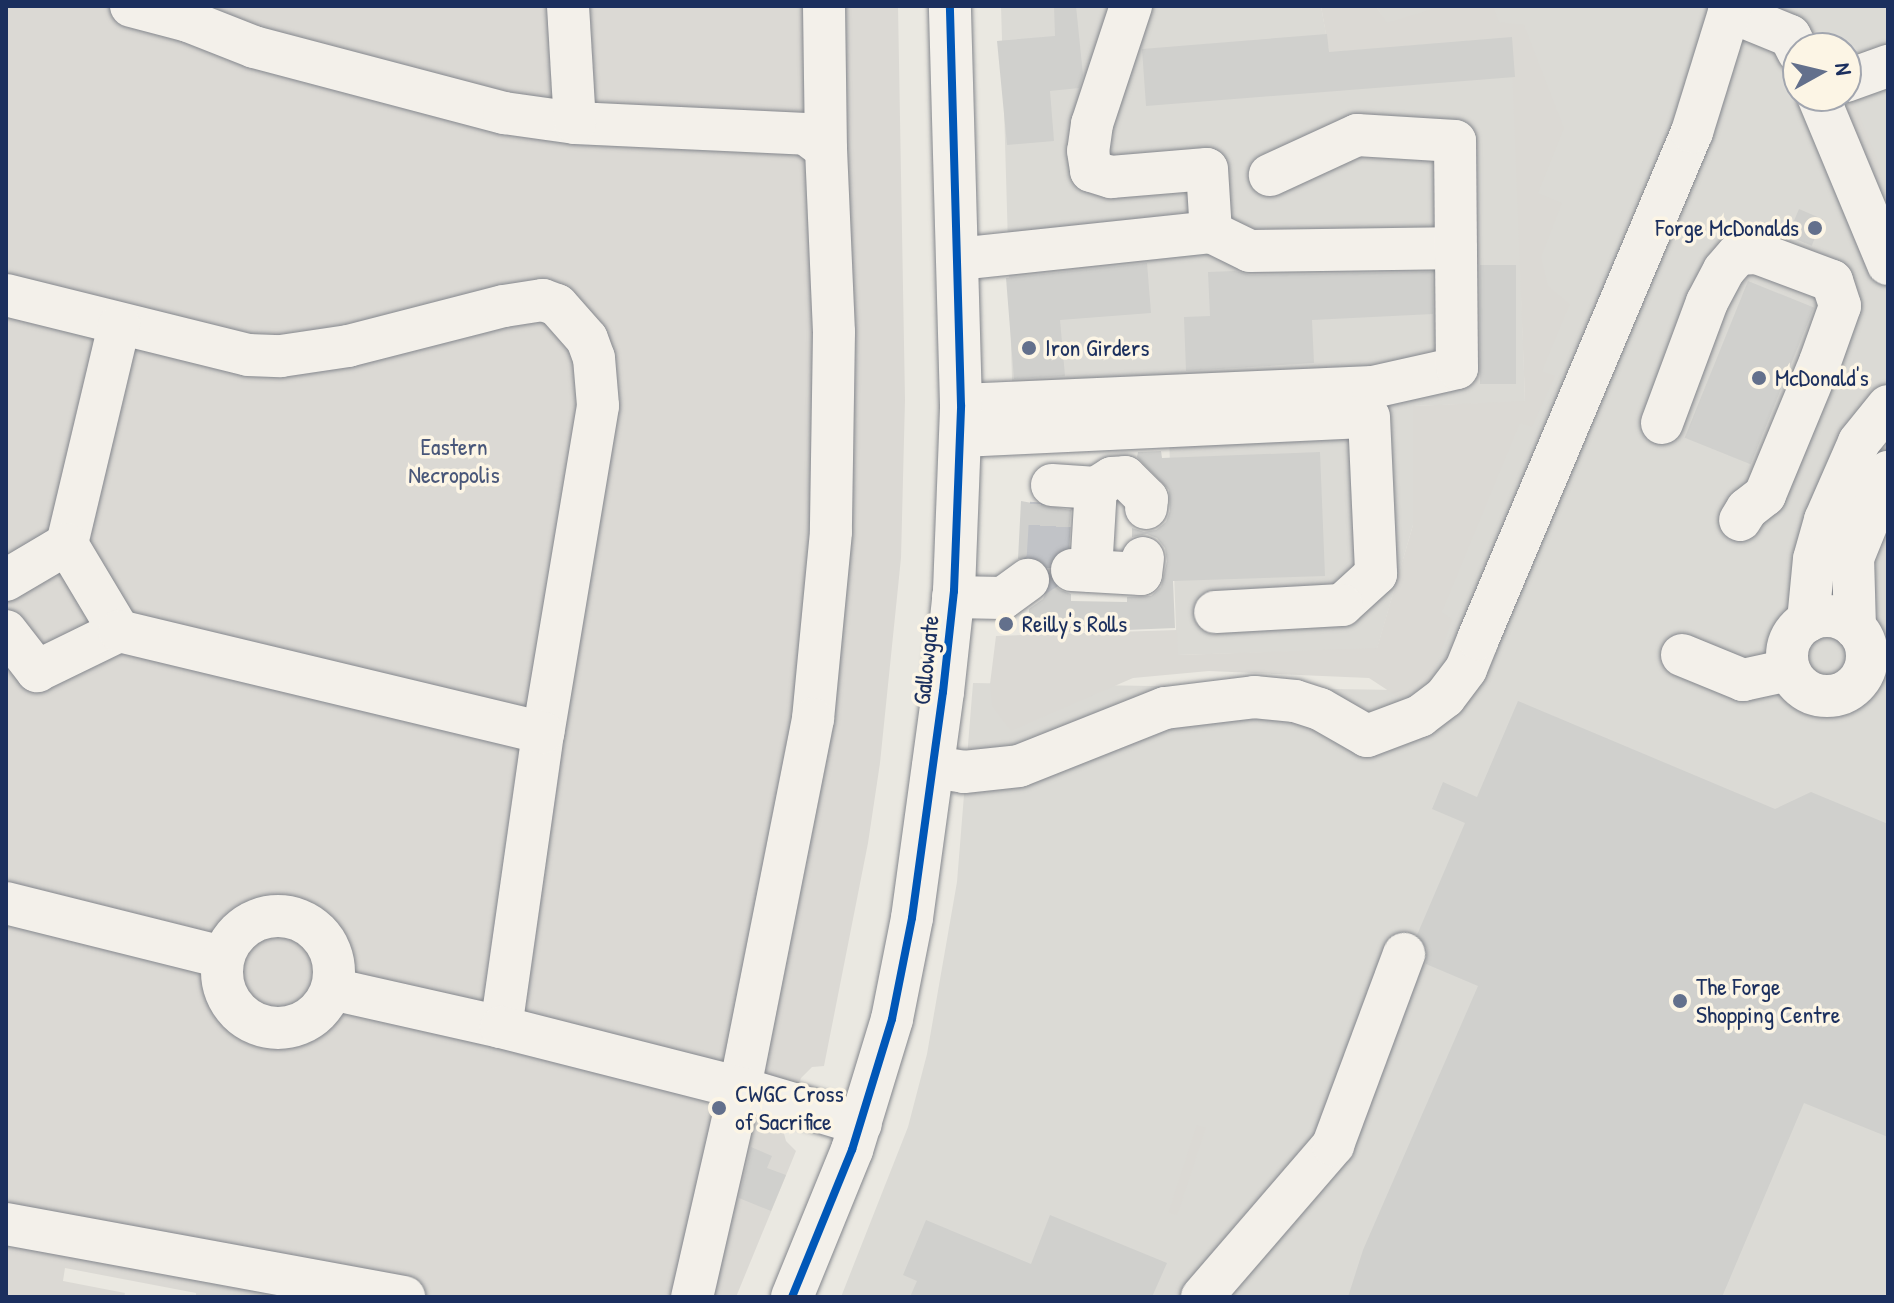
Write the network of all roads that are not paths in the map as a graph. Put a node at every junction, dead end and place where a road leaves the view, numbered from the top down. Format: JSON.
{"nodes":[{"id":1,"x":131,"y":6,"type":"edge"},
{"id":2,"x":568,"y":6,"type":"edge"},
{"id":3,"x":824,"y":6,"type":"edge"},
{"id":4,"x":950,"y":6,"type":"edge"},
{"id":5,"x":1131,"y":6,"type":"edge"},
{"id":6,"x":1730,"y":8,"type":"edge"},
{"id":7,"x":1782,"y":32,"type":"edge"},
{"id":8,"x":1888,"y":66,"type":"edge"},
{"id":9,"x":1862,"y":75,"type":"edge"},
{"id":10,"x":1825,"y":112,"type":"edge"},
{"id":11,"x":575,"y":123,"type":"junction"},
{"id":12,"x":826,"y":149,"type":"junction"},
{"id":13,"x":1270,"y":175,"type":"dead end"},
{"id":14,"x":1211,"y":232,"type":"junction"},
{"id":15,"x":1456,"y":248,"type":"junction"},
{"id":16,"x":1886,"y":252,"type":"edge"},
{"id":17,"x":958,"y":259,"type":"junction"},
{"id":18,"x":6,"y":295,"type":"edge"},
{"id":19,"x":119,"y":325,"type":"junction"},
{"id":20,"x":1888,"y":406,"type":"edge"},
{"id":21,"x":961,"y":420,"type":"junction"},
{"id":22,"x":1662,"y":423,"type":"dead end"},
{"id":23,"x":1040,"y":432,"type":"junction"},
{"id":24,"x":1888,"y":472,"type":"edge"},
{"id":25,"x":1096,"y":488,"type":"junction"},
{"id":26,"x":1146,"y":508,"type":"dead end"},
{"id":27,"x":1740,"y":520,"type":"dead end"},
{"id":28,"x":67,"y":544,"type":"junction"},
{"id":29,"x":1143,"y":558,"type":"dead end"},
{"id":30,"x":6,"y":580,"type":"edge"},
{"id":31,"x":1028,"y":580,"type":"tunnel mouth"},
{"id":32,"x":953,"y":597,"type":"junction"},
{"id":33,"x":1215,"y":612,"type":"dead end"},
{"id":34,"x":1808,"y":621,"type":"junction"},
{"id":35,"x":1855,"y":628,"type":"junction"},
{"id":36,"x":6,"y":631,"type":"edge"},
{"id":37,"x":119,"y":631,"type":"junction"},
{"id":38,"x":1682,"y":655,"type":"dead end"},
{"id":39,"x":1789,"y":670,"type":"junction"},
{"id":40,"x":1876,"y":674,"type":"edge"},
{"id":41,"x":543,"y":733,"type":"junction"},
{"id":42,"x":933,"y":767,"type":"junction"},
{"id":43,"x":6,"y":903,"type":"edge"},
{"id":44,"x":1404,"y":954,"type":"dead end"},
{"id":45,"x":223,"y":957,"type":"junction"},
{"id":46,"x":332,"y":989,"type":"junction"},
{"id":47,"x":501,"y":1027,"type":"junction"},
{"id":48,"x":740,"y":1088,"type":"junction"},
{"id":49,"x":861,"y":1124,"type":"junction"},
{"id":50,"x":6,"y":1224,"type":"edge"},
{"id":51,"x":404,"y":1297,"type":"edge"},
{"id":52,"x":692,"y":1297,"type":"edge"},
{"id":53,"x":792,"y":1297,"type":"edge"},
{"id":54,"x":1202,"y":1297,"type":"edge"}],
"edges":[{"from":1,"to":11,"type":"street"},
{"from":2,"to":11,"type":"street"},
{"from":3,"to":12,"type":"street"},
{"from":4,"to":17,"type":"street","name":"Gallowgate"},
{"from":5,"to":14,"type":"street"},
{"from":6,"to":7,"type":"street"},
{"from":6,"to":42,"type":"street"},
{"from":8,"to":9,"type":"street"},
{"from":10,"to":16,"type":"street"},
{"from":11,"to":12,"type":"street"},
{"from":12,"to":48,"type":"street"},
{"from":13,"to":15,"type":"street"},
{"from":14,"to":15,"type":"street"},
{"from":14,"to":17,"type":"street"},
{"from":15,"to":21,"type":"street"},
{"from":17,"to":21,"type":"street","name":"Gallowgate"},
{"from":18,"to":19,"type":"street"},
{"from":19,"to":28,"type":"street"},
{"from":19,"to":41,"type":"street"},
{"from":20,"to":34,"type":"street"},
{"from":21,"to":23,"type":"street"},
{"from":21,"to":32,"type":"street","name":"Gallowgate"},
{"from":22,"to":27,"type":"street"},
{"from":23,"to":25,"type":"street"},
{"from":23,"to":33,"type":"street"},
{"from":24,"to":35,"type":"street"},
{"from":25,"to":26,"type":"street"},
{"from":25,"to":29,"type":"street"},
{"from":28,"to":30,"type":"street"},
{"from":28,"to":37,"type":"street"},
{"from":31,"to":32,"type":"street"},
{"from":32,"to":42,"type":"street","name":"Gallowgate"},
{"from":34,"to":35,"type":"street"},
{"from":34,"to":39,"type":"street"},
{"from":35,"to":40,"type":"street"},
{"from":36,"to":37,"type":"street"},
{"from":37,"to":41,"type":"street"},
{"from":38,"to":39,"type":"street"},
{"from":39,"to":40,"type":"street"},
{"from":41,"to":47,"type":"street"},
{"from":42,"to":49,"type":"street","name":"Gallowgate"},
{"from":43,"to":45,"type":"street"},
{"from":44,"to":54,"type":"street"},
{"from":45,"to":46,"type":"street"},
{"from":45,"to":46,"type":"street"},
{"from":46,"to":47,"type":"street"},
{"from":47,"to":48,"type":"street"},
{"from":48,"to":49,"type":"street"},
{"from":48,"to":52,"type":"street"},
{"from":49,"to":53,"type":"street","name":"Gallowgate"},
{"from":50,"to":51,"type":"street"}]}
